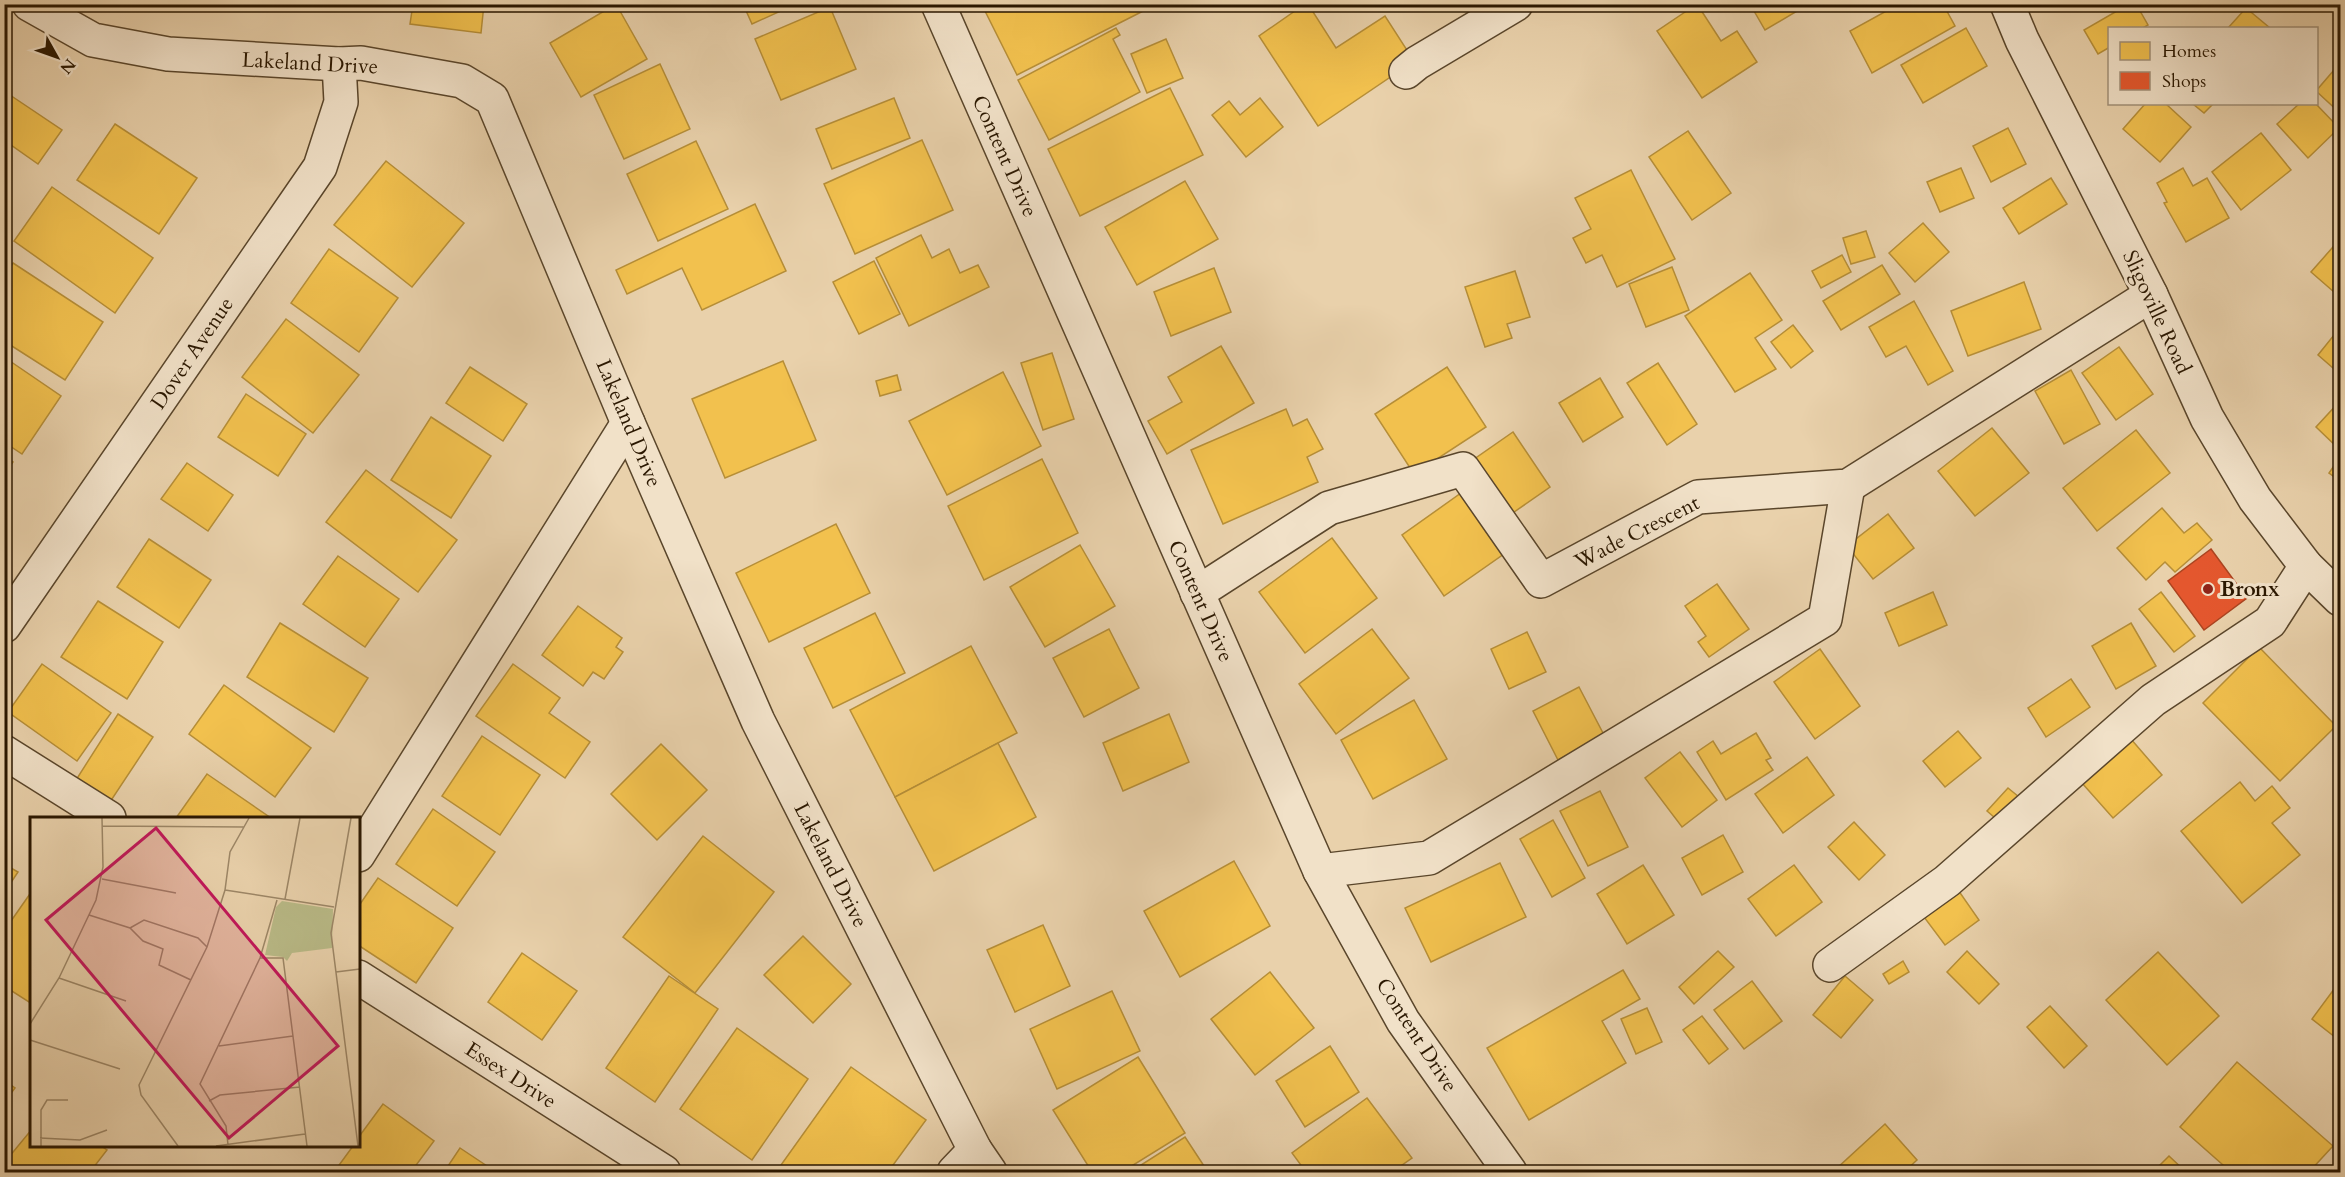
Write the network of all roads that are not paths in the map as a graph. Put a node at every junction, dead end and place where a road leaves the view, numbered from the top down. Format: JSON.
{"nodes":[{"id":1,"x":29,"y":4,"type":"edge"},
{"id":2,"x":938,"y":4,"type":"edge"},
{"id":3,"x":1516,"y":4,"type":"edge"},
{"id":4,"x":2007,"y":4,"type":"edge"},
{"id":5,"x":339,"y":64,"type":"junction"},
{"id":6,"x":1406,"y":72,"type":"dead end"},
{"id":7,"x":2151,"y":295,"type":"junction"},
{"id":8,"x":628,"y":423,"type":"junction"},
{"id":9,"x":1848,"y":486,"type":"junction"},
{"id":10,"x":2306,"y":566,"type":"junction"},
{"id":11,"x":1197,"y":593,"type":"junction"},
{"id":12,"x":2340,"y":599,"type":"edge"},
{"id":13,"x":4,"y":626,"type":"edge"},
{"id":14,"x":4,"y":752,"type":"edge"},
{"id":15,"x":106,"y":817,"type":"edge"},
{"id":16,"x":360,"y":852,"type":"edge"},
{"id":17,"x":1320,"y":871,"type":"junction"},
{"id":18,"x":1830,"y":965,"type":"dead end"},
{"id":19,"x":360,"y":978,"type":"edge"},
{"id":20,"x":973,"y":1165,"type":"edge"},
{"id":21,"x":664,"y":1173,"type":"edge"},
{"id":22,"x":1510,"y":1173,"type":"edge"}],
"edges":[{"from":1,"to":5,"type":"street","name":"Lakeland Drive"},
{"from":2,"to":11,"type":"street","name":"Content Drive"},
{"from":3,"to":6,"type":"street"},
{"from":4,"to":7,"type":"street","name":"Sligoville Road"},
{"from":5,"to":8,"type":"street","name":"Lakeland Drive"},
{"from":5,"to":13,"type":"street","name":"Dover Avenue"},
{"from":7,"to":9,"type":"street","name":"Wade Crescent"},
{"from":7,"to":10,"type":"street","name":"Sligoville Road"},
{"from":8,"to":16,"type":"street"},
{"from":8,"to":20,"type":"street","name":"Lakeland Drive"},
{"from":9,"to":11,"type":"street","name":"Wade Crescent"},
{"from":9,"to":17,"type":"street"},
{"from":10,"to":12,"type":"street","name":"Sligoville Road"},
{"from":10,"to":18,"type":"street"},
{"from":11,"to":17,"type":"street","name":"Content Drive"},
{"from":14,"to":15,"type":"street"},
{"from":17,"to":22,"type":"street","name":"Content Drive"},
{"from":19,"to":21,"type":"street","name":"Essex Drive"}]}
